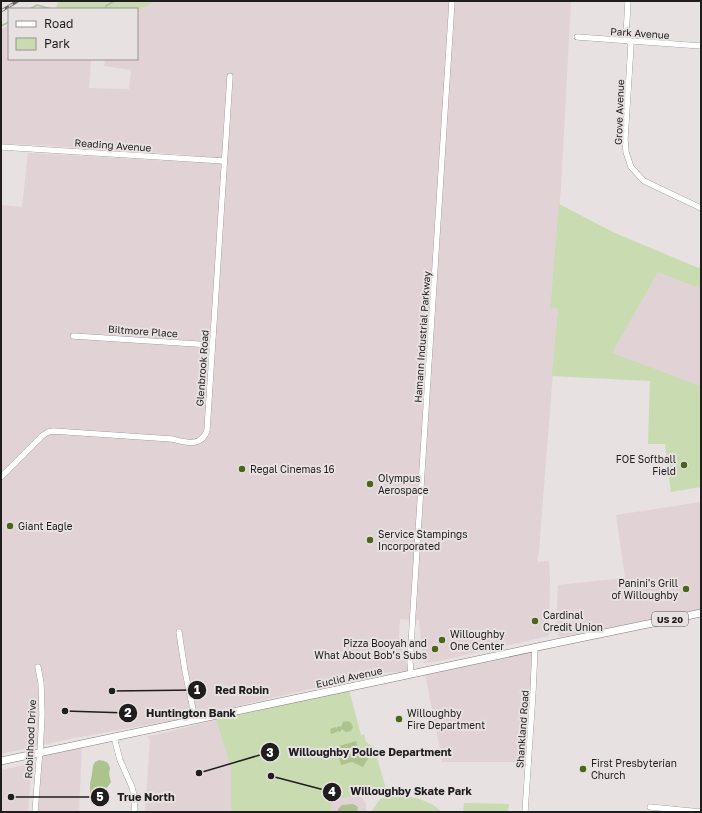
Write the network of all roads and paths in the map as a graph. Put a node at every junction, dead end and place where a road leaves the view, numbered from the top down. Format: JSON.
{"nodes":[{"id":1,"x":452,"y":1,"type":"edge"},
{"id":2,"x":628,"y":1,"type":"edge"},
{"id":3,"x":577,"y":37,"type":"dead end"},
{"id":4,"x":628,"y":41,"type":"junction"},
{"id":5,"x":701,"y":46,"type":"edge"},
{"id":6,"x":230,"y":76,"type":"dead end"},
{"id":7,"x":1,"y":147,"type":"edge"},
{"id":8,"x":224,"y":161,"type":"junction"},
{"id":9,"x":701,"y":208,"type":"edge"},
{"id":10,"x":73,"y":336,"type":"dead end"},
{"id":11,"x":212,"y":345,"type":"junction"},
{"id":12,"x":1,"y":477,"type":"edge"},
{"id":13,"x":701,"y":613,"type":"edge"},
{"id":14,"x":179,"y":632,"type":"dead end"},
{"id":15,"x":535,"y":647,"type":"junction"},
{"id":16,"x":38,"y":667,"type":"dead end"},
{"id":17,"x":411,"y":674,"type":"junction"},
{"id":18,"x":195,"y":719,"type":"junction"},
{"id":19,"x":114,"y":736,"type":"junction"},
{"id":20,"x":40,"y":752,"type":"junction"},
{"id":21,"x":1,"y":761,"type":"edge"},
{"id":22,"x":650,"y":807,"type":"dead end"},
{"id":23,"x":35,"y":812,"type":"edge"},
{"id":24,"x":134,"y":812,"type":"edge"},
{"id":25,"x":525,"y":812,"type":"edge"},
{"id":26,"x":701,"y":812,"type":"edge"}],
"edges":[{"from":1,"to":17,"type":"street","name":"Hamann Industrial Parkway"},
{"from":2,"to":4,"type":"street","name":"Grove Avenue"},
{"from":3,"to":4,"type":"street","name":"Park Avenue"},
{"from":4,"to":5,"type":"street","name":"Park Avenue"},
{"from":4,"to":9,"type":"street","name":"Grove Avenue"},
{"from":6,"to":8,"type":"street","name":"Glenbrook Road"},
{"from":7,"to":8,"type":"street","name":"Reading Avenue"},
{"from":8,"to":11,"type":"street","name":"Glenbrook Road"},
{"from":10,"to":11,"type":"street","name":"Biltmore Place"},
{"from":11,"to":12,"type":"street","name":"Glenbrook Road"},
{"from":13,"to":15,"type":"main road","name":"Euclid Avenue","number":"US 20"},
{"from":14,"to":18,"type":"street"},
{"from":15,"to":17,"type":"main road","name":"Euclid Avenue","number":"US 20"},
{"from":15,"to":25,"type":"street","name":"Shankland Road"},
{"from":16,"to":20,"type":"street","name":"Robinhood Drive"},
{"from":17,"to":18,"type":"main road","name":"Euclid Avenue","number":"US 20"},
{"from":18,"to":19,"type":"main road","name":"Euclid Avenue","number":"US 20"},
{"from":19,"to":20,"type":"main road","name":"Euclid Avenue","number":"US 20"},
{"from":19,"to":24,"type":"street"},
{"from":20,"to":21,"type":"main road","name":"Euclid Avenue","number":"US 20"},
{"from":20,"to":23,"type":"street","name":"Robinhood Drive"},
{"from":22,"to":26,"type":"street"}]}
